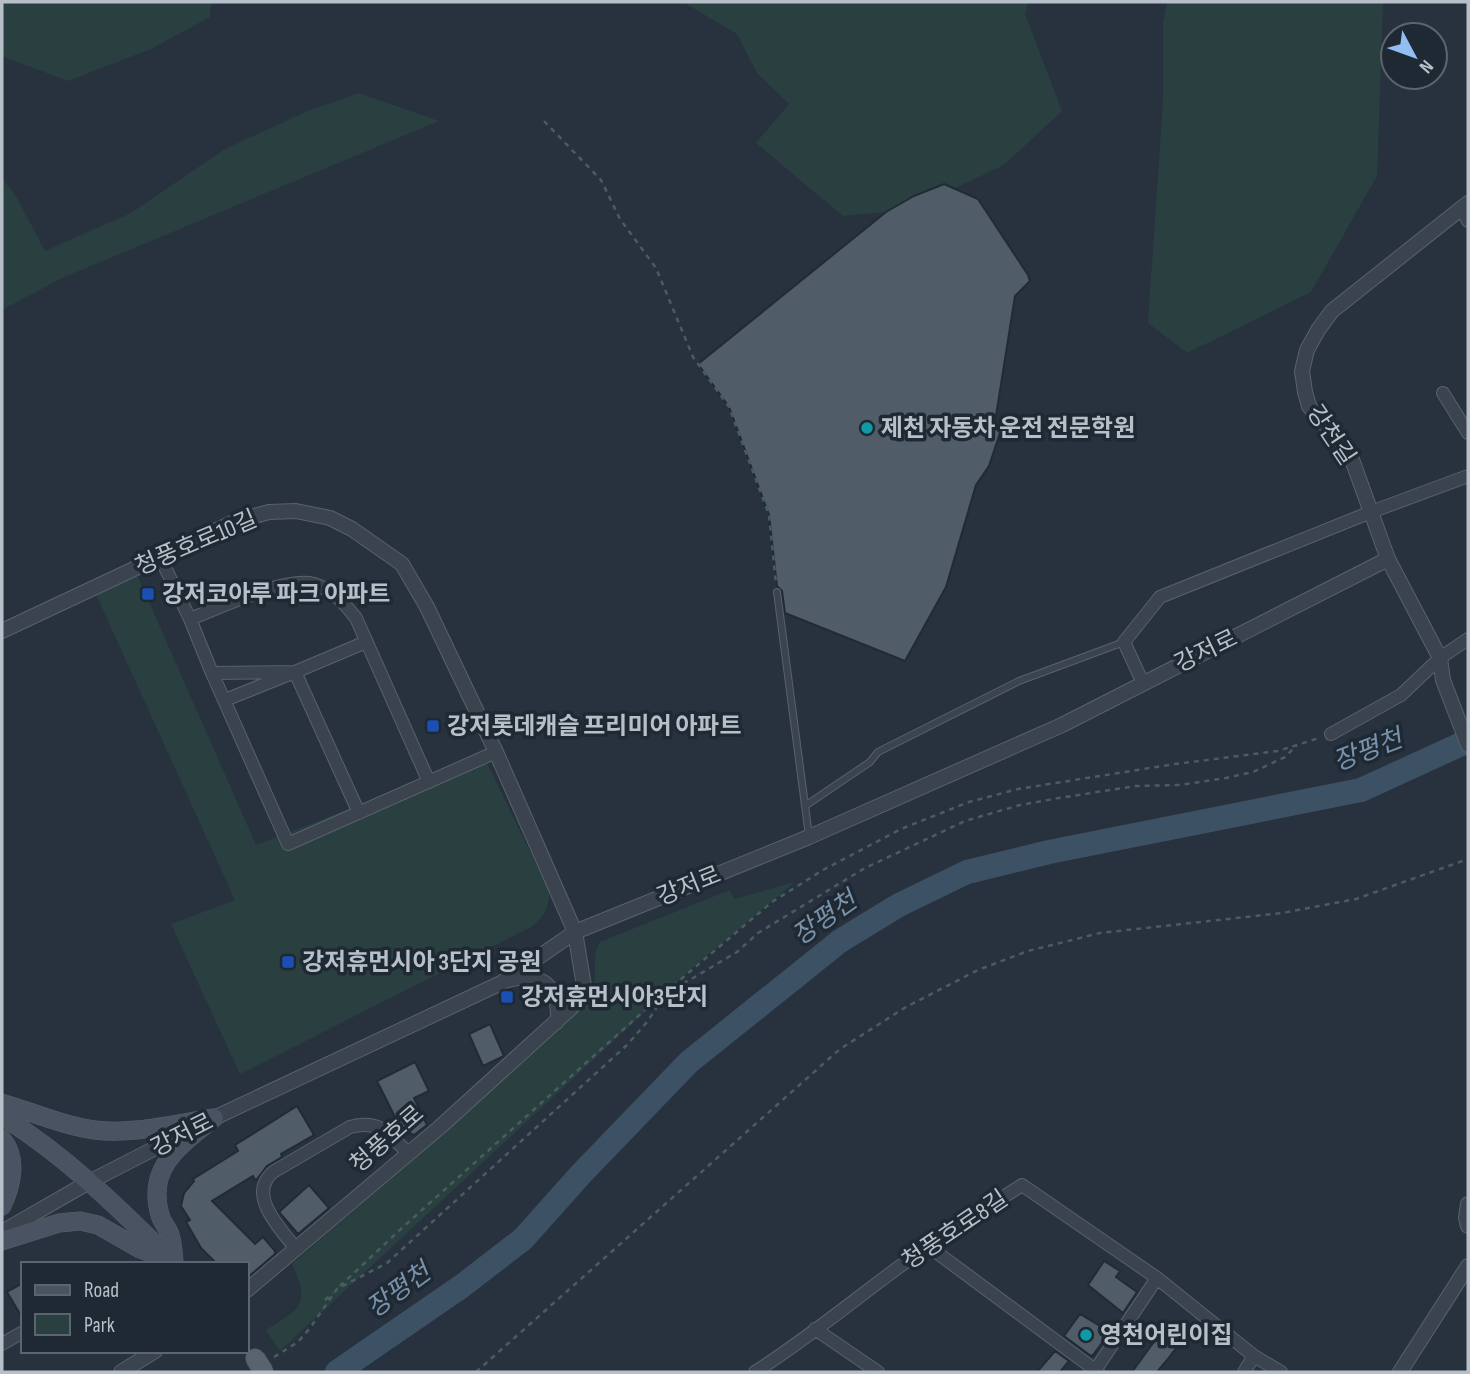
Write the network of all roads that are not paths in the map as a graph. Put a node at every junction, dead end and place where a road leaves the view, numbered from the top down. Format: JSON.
{"nodes":[{"id":1,"x":1467,"y":215,"type":"edge"},
{"id":2,"x":1443,"y":393,"type":"dead end"},
{"id":3,"x":1468,"y":433,"type":"edge"},
{"id":4,"x":1468,"y":476,"type":"edge"},
{"id":5,"x":1371,"y":512,"type":"junction"},
{"id":6,"x":160,"y":557,"type":"junction"},
{"id":7,"x":1388,"y":559,"type":"junction"},
{"id":8,"x":777,"y":592,"type":"road end"},
{"id":9,"x":190,"y":619,"type":"junction"},
{"id":10,"x":2,"y":631,"type":"edge"},
{"id":11,"x":1468,"y":639,"type":"edge"},
{"id":12,"x":366,"y":642,"type":"junction"},
{"id":13,"x":1124,"y":642,"type":"junction"},
{"id":14,"x":1440,"y":658,"type":"junction"},
{"id":15,"x":295,"y":672,"type":"junction"},
{"id":16,"x":212,"y":673,"type":"junction"},
{"id":17,"x":1143,"y":682,"type":"junction"},
{"id":18,"x":225,"y":700,"type":"junction"},
{"id":19,"x":1331,"y":734,"type":"road end"},
{"id":20,"x":1468,"y":745,"type":"edge"},
{"id":21,"x":496,"y":752,"type":"junction"},
{"id":22,"x":429,"y":782,"type":"junction"},
{"id":23,"x":805,"y":806,"type":"junction"},
{"id":24,"x":359,"y":813,"type":"junction"},
{"id":25,"x":809,"y":836,"type":"junction"},
{"id":26,"x":575,"y":932,"type":"junction"},
{"id":27,"x":501,"y":984,"type":"junction"},
{"id":28,"x":556,"y":1023,"type":"junction"},
{"id":29,"x":2,"y":1103,"type":"edge"},
{"id":30,"x":2,"y":1116,"type":"edge"},
{"id":31,"x":214,"y":1118,"type":"junction"},
{"id":32,"x":2,"y":1139,"type":"edge"},
{"id":33,"x":408,"y":1153,"type":"junction"},
{"id":34,"x":89,"y":1182,"type":"junction"},
{"id":35,"x":2,"y":1206,"type":"edge"},
{"id":36,"x":2,"y":1232,"type":"edge"},
{"id":37,"x":2,"y":1241,"type":"edge"},
{"id":38,"x":928,"y":1246,"type":"junction"},
{"id":39,"x":296,"y":1250,"type":"junction"},
{"id":40,"x":172,"y":1262,"type":"edge"},
{"id":41,"x":174,"y":1262,"type":"edge"},
{"id":42,"x":175,"y":1262,"type":"edge"},
{"id":43,"x":1468,"y":1266,"type":"edge"},
{"id":44,"x":1157,"y":1278,"type":"junction"},
{"id":45,"x":248,"y":1289,"type":"edge"},
{"id":46,"x":815,"y":1329,"type":"junction"},
{"id":47,"x":21,"y":1333,"type":"edge"},
{"id":48,"x":2,"y":1344,"type":"edge"},
{"id":49,"x":148,"y":1353,"type":"edge"},
{"id":50,"x":1254,"y":1356,"type":"junction"},
{"id":51,"x":121,"y":1372,"type":"edge"},
{"id":52,"x":755,"y":1372,"type":"edge"},
{"id":53,"x":878,"y":1372,"type":"edge"},
{"id":54,"x":1096,"y":1372,"type":"edge"},
{"id":55,"x":1244,"y":1372,"type":"edge"},
{"id":56,"x":1280,"y":1372,"type":"edge"},
{"id":57,"x":1400,"y":1372,"type":"edge"}],
"edges":[{"from":1,"to":5,"type":"street","name":"강천길"},
{"from":2,"to":3,"type":"street"},
{"from":4,"to":5,"type":"street"},
{"from":5,"to":7,"type":"street","name":"강천길"},
{"from":5,"to":13,"type":"street"},
{"from":6,"to":9,"type":"street"},
{"from":6,"to":10,"type":"street","name":"청풍호로10길"},
{"from":6,"to":21,"type":"street","name":"청풍호로10길"},
{"from":7,"to":14,"type":"street","name":"강천길"},
{"from":7,"to":17,"type":"street","name":"강저로"},
{"from":8,"to":23,"type":"lane"},
{"from":9,"to":12,"type":"street"},
{"from":9,"to":16,"type":"street"},
{"from":11,"to":14,"type":"street"},
{"from":12,"to":15,"type":"street"},
{"from":12,"to":22,"type":"street"},
{"from":13,"to":17,"type":"street"},
{"from":13,"to":23,"type":"lane"},
{"from":14,"to":19,"type":"street"},
{"from":14,"to":20,"type":"street","name":"강천길"},
{"from":15,"to":16,"type":"street"},
{"from":15,"to":18,"type":"street"},
{"from":15,"to":24,"type":"street"},
{"from":16,"to":18,"type":"street"},
{"from":17,"to":25,"type":"street","name":"강저로"},
{"from":18,"to":24,"type":"street"},
{"from":21,"to":22,"type":"street"},
{"from":21,"to":26,"type":"street","name":"청풍호로10길"},
{"from":22,"to":24,"type":"street"},
{"from":23,"to":25,"type":"lane"},
{"from":25,"to":26,"type":"street","name":"강저로"},
{"from":26,"to":27,"type":"street","name":"강저로"},
{"from":26,"to":28,"type":"street","name":"청풍호로"},
{"from":27,"to":28,"type":"street"},
{"from":27,"to":31,"type":"street","name":"강저로"},
{"from":28,"to":33,"type":"street","name":"청풍호로"},
{"from":29,"to":31,"type":"main road"},
{"from":30,"to":34,"type":"main road"},
{"from":31,"to":34,"type":"street","name":"강저로"},
{"from":31,"to":42,"type":"main road"},
{"from":32,"to":35,"type":"main road"},
{"from":33,"to":39,"type":"street","name":"청풍호로"},
{"from":33,"to":39,"type":"street"},
{"from":34,"to":36,"type":"street","name":"강저로"},
{"from":34,"to":41,"type":"main road"},
{"from":37,"to":40,"type":"main road"},
{"from":38,"to":44,"type":"street","name":"청풍호로8길"},
{"from":38,"to":46,"type":"street","name":"청풍호로8길"},
{"from":38,"to":54,"type":"street"},
{"from":39,"to":45,"type":"street","name":"청풍호로"},
{"from":43,"to":57,"type":"street"},
{"from":44,"to":50,"type":"street","name":"청풍호로8길"},
{"from":44,"to":54,"type":"street"},
{"from":46,"to":52,"type":"street","name":"청풍호로8길"},
{"from":46,"to":53,"type":"street"},
{"from":47,"to":48,"type":"street"},
{"from":49,"to":51,"type":"street"},
{"from":50,"to":55,"type":"street"},
{"from":50,"to":56,"type":"street","name":"청풍호로8길"}]}
